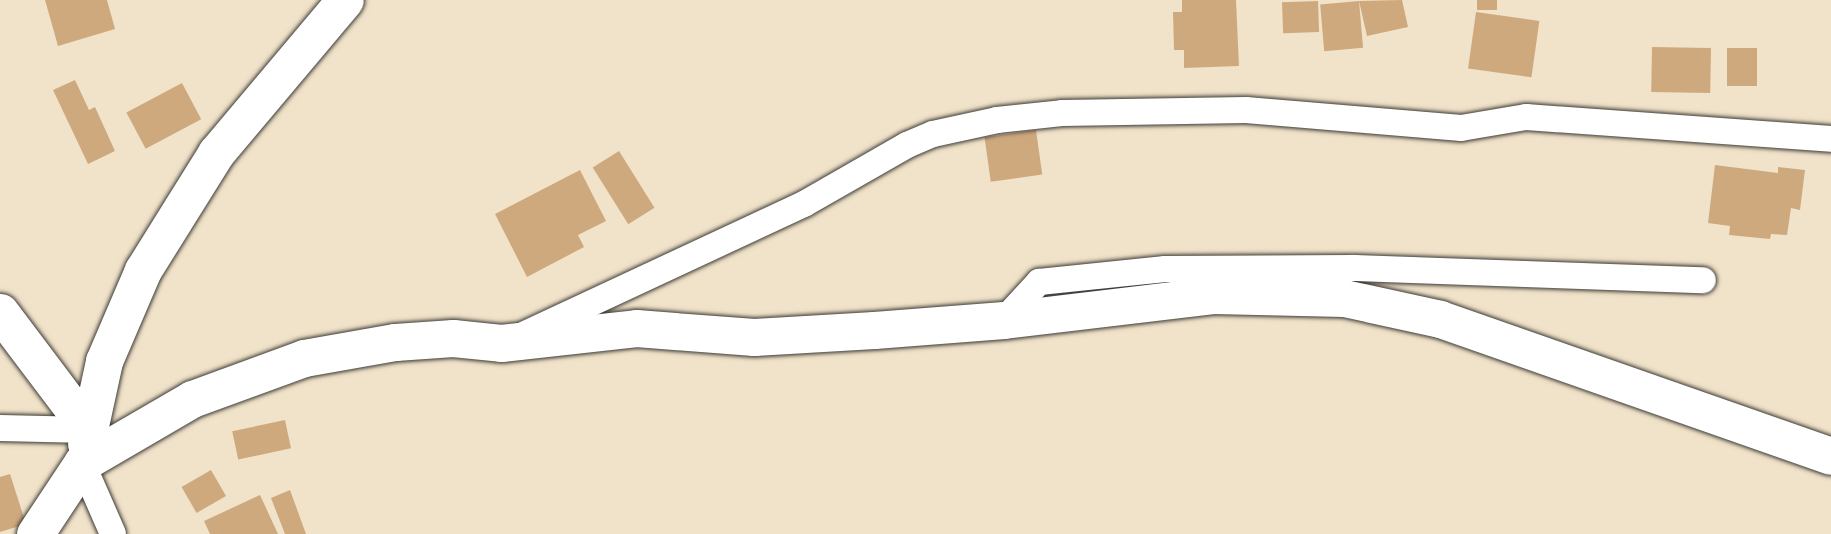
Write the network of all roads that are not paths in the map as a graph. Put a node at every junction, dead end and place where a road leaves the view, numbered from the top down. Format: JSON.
{"nodes":[{"id":1,"x":345,"y":0,"type":"edge"},
{"id":2,"x":1831,"y":139,"type":"edge"},
{"id":3,"x":1703,"y":280,"type":"dead end"},
{"id":4,"x":0,"y":312,"type":"edge"},
{"id":5,"x":1004,"y":320,"type":"junction"},
{"id":6,"x":500,"y":343,"type":"junction"},
{"id":7,"x":0,"y":428,"type":"edge"},
{"id":8,"x":86,"y":446,"type":"junction"},
{"id":9,"x":1831,"y":456,"type":"edge"},
{"id":10,"x":35,"y":534,"type":"edge"},
{"id":11,"x":113,"y":534,"type":"edge"}],
"edges":[{"from":1,"to":8,"type":"main road"},
{"from":2,"to":6,"type":"street"},
{"from":3,"to":5,"type":"street"},
{"from":4,"to":8,"type":"main road"},
{"from":5,"to":6,"type":"main road"},
{"from":5,"to":9,"type":"main road"},
{"from":6,"to":8,"type":"main road"},
{"from":7,"to":8,"type":"street"},
{"from":8,"to":10,"type":"main road"},
{"from":8,"to":11,"type":"street"}]}
